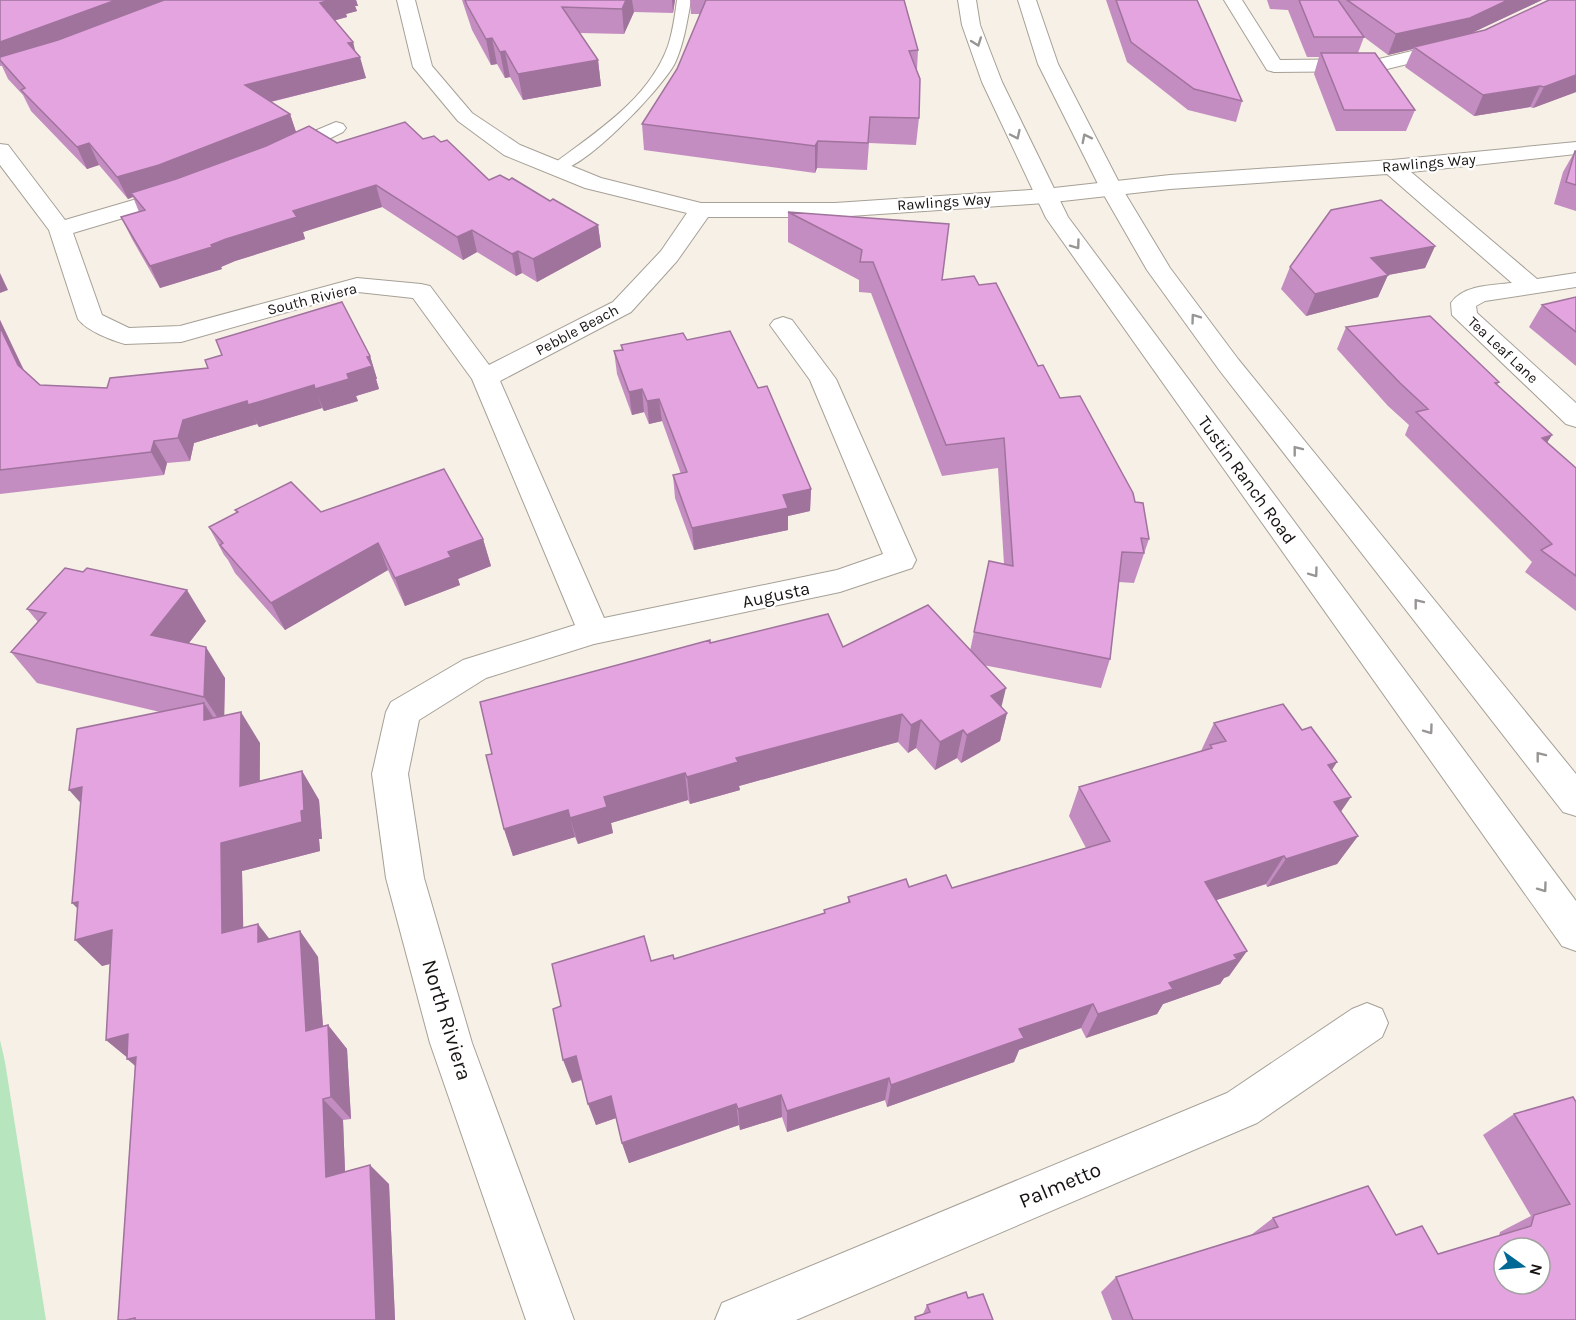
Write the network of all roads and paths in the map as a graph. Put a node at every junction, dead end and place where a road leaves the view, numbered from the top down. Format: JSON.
{"nodes":[{"id":1,"x":406,"y":0,"type":"edge"},
{"id":2,"x":684,"y":0,"type":"edge"},
{"id":3,"x":967,"y":0,"type":"edge"},
{"id":4,"x":1027,"y":0,"type":"edge"},
{"id":5,"x":1233,"y":0,"type":"edge"},
{"id":6,"x":1468,"y":44,"type":"edge"},
{"id":7,"x":336,"y":128,"type":"dead end"},
{"id":8,"x":1576,"y":148,"type":"edge"},
{"id":9,"x":0,"y":150,"type":"edge"},
{"id":10,"x":265,"y":160,"type":"edge"},
{"id":11,"x":1392,"y":167,"type":"junction"},
{"id":12,"x":558,"y":168,"type":"junction"},
{"id":13,"x":199,"y":186,"type":"edge"},
{"id":14,"x":1112,"y":190,"type":"junction"},
{"id":15,"x":1045,"y":196,"type":"junction"},
{"id":16,"x":701,"y":210,"type":"junction"},
{"id":17,"x":60,"y":229,"type":"junction"},
{"id":18,"x":1576,"y":280,"type":"edge"},
{"id":19,"x":1532,"y":287,"type":"junction"},
{"id":20,"x":783,"y":325,"type":"dead end"},
{"id":21,"x":485,"y":378,"type":"junction"},
{"id":22,"x":1576,"y":418,"type":"edge"},
{"id":23,"x":594,"y":632,"type":"junction"},
{"id":24,"x":403,"y":712,"type":"joint"},
{"id":25,"x":1576,"y":801,"type":"edge"},
{"id":26,"x":1576,"y":933,"type":"edge"},
{"id":27,"x":1367,"y":1023,"type":"dead end"},
{"id":28,"x":550,"y":1320,"type":"edge"},
{"id":29,"x":739,"y":1320,"type":"edge"}],
"edges":[{"from":1,"to":12,"type":"street","name":"Rawlings Way"},
{"from":2,"to":12,"type":"lane"},
{"from":3,"to":15,"type":"street","name":"Tustin Ranch Road","one_way":true},
{"from":14,"to":4,"type":"street","one_way":true},
{"from":5,"to":6,"type":"street"},
{"from":7,"to":10,"type":"street"},
{"from":8,"to":11,"type":"street","name":"Rawlings Way"},
{"from":9,"to":17,"type":"street","name":"South Riviera"},
{"from":11,"to":14,"type":"street","name":"Rawlings Way"},
{"from":11,"to":19,"type":"street"},
{"from":12,"to":16,"type":"street","name":"Rawlings Way"},
{"from":13,"to":17,"type":"street"},
{"from":14,"to":15,"type":"street","name":"Rawlings Way"},
{"from":25,"to":14,"type":"street","one_way":true},
{"from":15,"to":16,"type":"street","name":"Rawlings Way"},
{"from":15,"to":26,"type":"street","name":"Tustin Ranch Road","one_way":true},
{"from":16,"to":21,"type":"street","name":"Pebble Beach"},
{"from":17,"to":21,"type":"street","name":"South Riviera"},
{"from":18,"to":19,"type":"street","name":"Tea Leaf Lane"},
{"from":19,"to":22,"type":"street","name":"Tea Leaf Lane"},
{"from":20,"to":23,"type":"street","name":"Augusta"},
{"from":21,"to":23,"type":"street","name":"South Riviera"},
{"from":23,"to":24,"type":"street","name":"Augusta"},
{"from":24,"to":28,"type":"street","name":"North Riviera"},
{"from":27,"to":29,"type":"street","name":"Palmetto"}]}
